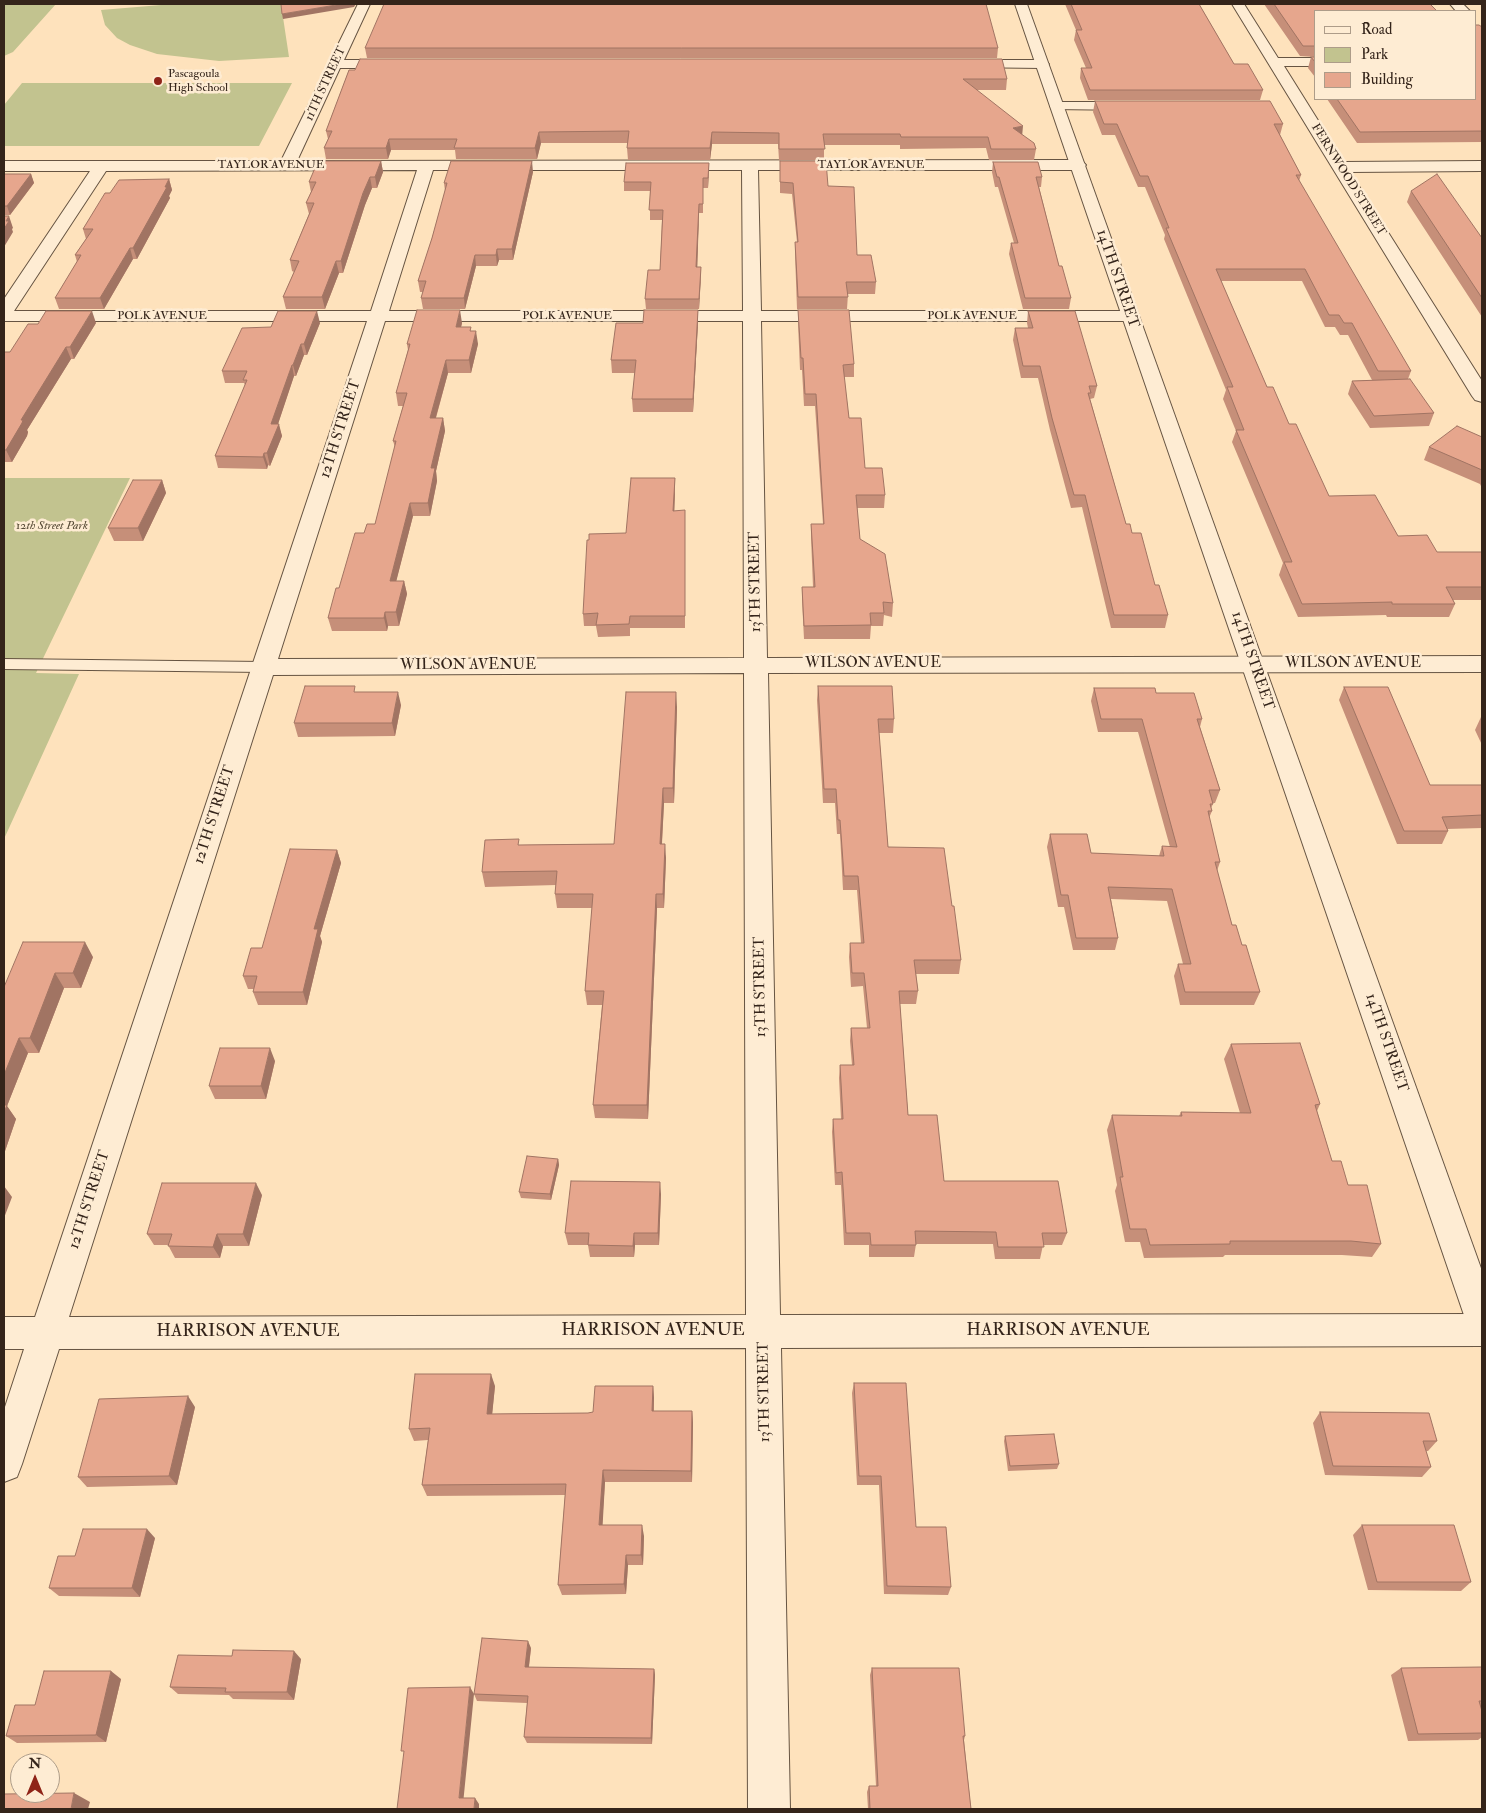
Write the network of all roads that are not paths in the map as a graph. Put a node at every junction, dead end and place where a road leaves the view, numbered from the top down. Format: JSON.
{"nodes":[{"id":1,"x":364,"y":4,"type":"edge"},
{"id":2,"x":1021,"y":4,"type":"edge"},
{"id":3,"x":1238,"y":4,"type":"edge"},
{"id":4,"x":1275,"y":62,"type":"junction"},
{"id":5,"x":1314,"y":62,"type":"edge"},
{"id":6,"x":336,"y":64,"type":"junction"},
{"id":7,"x":405,"y":64,"type":"edge"},
{"id":8,"x":952,"y":64,"type":"edge"},
{"id":9,"x":1042,"y":64,"type":"junction"},
{"id":10,"x":1057,"y":106,"type":"junction"},
{"id":11,"x":1144,"y":106,"type":"edge"},
{"id":12,"x":1282,"y":106,"type":"dead end"},
{"id":13,"x":1302,"y":106,"type":"junction"},
{"id":14,"x":287,"y":165,"type":"junction"},
{"id":15,"x":427,"y":165,"type":"junction"},
{"id":16,"x":750,"y":165,"type":"junction"},
{"id":17,"x":1078,"y":165,"type":"junction"},
{"id":18,"x":4,"y":166,"type":"edge"},
{"id":19,"x":101,"y":166,"type":"junction"},
{"id":20,"x":1482,"y":166,"type":"edge"},
{"id":21,"x":1340,"y":167,"type":"junction"},
{"id":22,"x":4,"y":312,"type":"edge"},
{"id":23,"x":4,"y":316,"type":"edge"},
{"id":24,"x":378,"y":316,"type":"junction"},
{"id":25,"x":753,"y":316,"type":"junction"},
{"id":26,"x":1130,"y":316,"type":"junction"},
{"id":27,"x":1482,"y":396,"type":"edge"},
{"id":28,"x":4,"y":664,"type":"edge"},
{"id":29,"x":1253,"y":664,"type":"junction"},
{"id":30,"x":1482,"y":664,"type":"edge"},
{"id":31,"x":757,"y":665,"type":"junction"},
{"id":32,"x":264,"y":667,"type":"junction"},
{"id":33,"x":1482,"y":1318,"type":"edge"},
{"id":34,"x":1482,"y":1330,"type":"edge"},
{"id":35,"x":765,"y":1331,"type":"junction"},
{"id":36,"x":4,"y":1332,"type":"edge"},
{"id":37,"x":47,"y":1332,"type":"junction"},
{"id":38,"x":4,"y":1464,"type":"edge"},
{"id":39,"x":769,"y":1809,"type":"edge"}],
"edges":[{"from":1,"to":6,"type":"street","name":"11TH STREET"},
{"from":2,"to":9,"type":"street","name":"14TH STREET"},
{"from":3,"to":4,"type":"street","name":"FERNWOOD STREET"},
{"from":4,"to":5,"type":"street"},
{"from":4,"to":13,"type":"street","name":"FERNWOOD STREET"},
{"from":6,"to":7,"type":"street"},
{"from":6,"to":14,"type":"street","name":"11TH STREET"},
{"from":8,"to":9,"type":"street"},
{"from":9,"to":10,"type":"street","name":"14TH STREET"},
{"from":10,"to":11,"type":"street"},
{"from":10,"to":17,"type":"street","name":"14TH STREET"},
{"from":12,"to":13,"type":"street"},
{"from":13,"to":21,"type":"street","name":"FERNWOOD STREET"},
{"from":14,"to":15,"type":"street","name":"TAYLOR AVENUE"},
{"from":14,"to":19,"type":"street","name":"TAYLOR AVENUE"},
{"from":15,"to":16,"type":"street","name":"TAYLOR AVENUE"},
{"from":15,"to":24,"type":"street","name":"12TH STREET"},
{"from":16,"to":17,"type":"street","name":"TAYLOR AVENUE"},
{"from":16,"to":25,"type":"street","name":"13TH STREET"},
{"from":17,"to":26,"type":"street","name":"14TH STREET"},
{"from":18,"to":19,"type":"street","name":"TAYLOR AVENUE"},
{"from":19,"to":22,"type":"street"},
{"from":20,"to":21,"type":"street"},
{"from":21,"to":27,"type":"street","name":"FERNWOOD STREET"},
{"from":23,"to":24,"type":"street","name":"POLK AVENUE"},
{"from":24,"to":25,"type":"street","name":"POLK AVENUE"},
{"from":24,"to":32,"type":"street","name":"12TH STREET"},
{"from":25,"to":26,"type":"street","name":"POLK AVENUE"},
{"from":25,"to":31,"type":"street","name":"13TH STREET"},
{"from":26,"to":29,"type":"street","name":"14TH STREET"},
{"from":28,"to":32,"type":"lane"},
{"from":29,"to":30,"type":"street","name":"WILSON AVENUE"},
{"from":29,"to":31,"type":"street","name":"WILSON AVENUE"},
{"from":29,"to":33,"type":"street","name":"14TH STREET"},
{"from":31,"to":32,"type":"street","name":"WILSON AVENUE"},
{"from":31,"to":35,"type":"street","name":"13TH STREET"},
{"from":32,"to":37,"type":"street","name":"12TH STREET"},
{"from":34,"to":35,"type":"street","name":"HARRISON AVENUE"},
{"from":35,"to":37,"type":"street","name":"HARRISON AVENUE"},
{"from":35,"to":39,"type":"street","name":"13TH STREET"},
{"from":36,"to":37,"type":"street","name":"HARRISON AVENUE"},
{"from":37,"to":38,"type":"street","name":"12TH STREET"}]}
